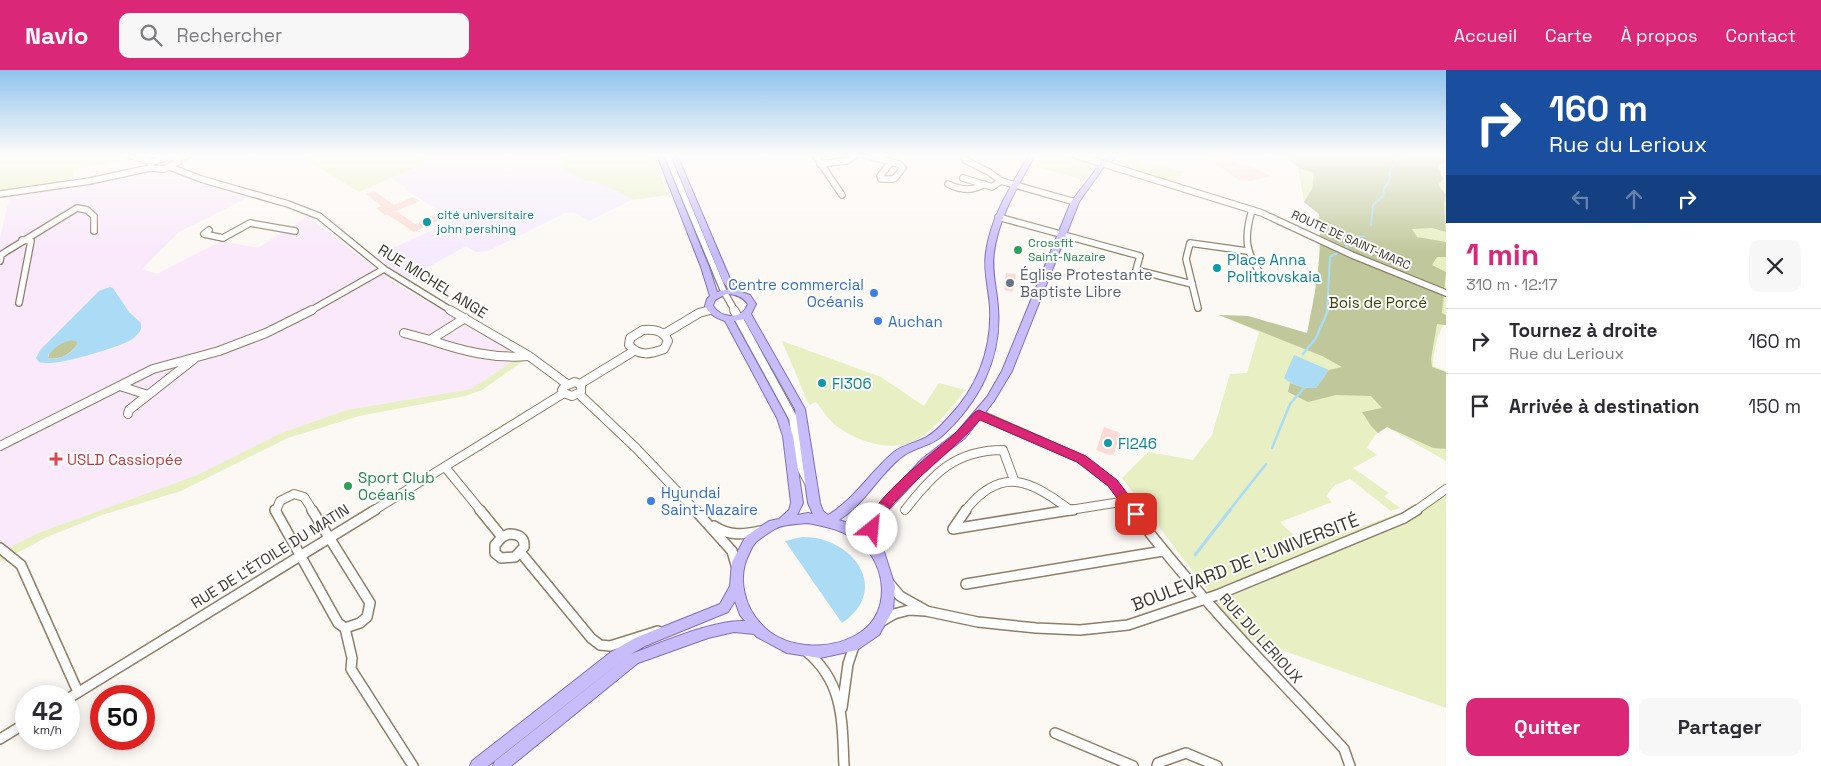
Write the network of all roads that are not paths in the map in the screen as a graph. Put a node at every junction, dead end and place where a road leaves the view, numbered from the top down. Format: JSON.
{"nodes":[{"id":1,"x":45,"y":187,"type":"edge"},
{"id":2,"x":231,"y":187,"type":"edge"},
{"id":3,"x":673,"y":187,"type":"edge"},
{"id":4,"x":681,"y":187,"type":"edge"},
{"id":5,"x":688,"y":187,"type":"edge"},
{"id":6,"x":837,"y":187,"type":"edge"},
{"id":7,"x":956,"y":187,"type":"edge"},
{"id":8,"x":978,"y":187,"type":"edge"},
{"id":9,"x":1014,"y":187,"type":"edge"},
{"id":10,"x":1021,"y":187,"type":"edge"},
{"id":11,"x":1085,"y":187,"type":"edge"},
{"id":12,"x":1179,"y":187,"type":"edge"},
{"id":13,"x":0,"y":194,"type":"edge"},
{"id":14,"x":842,"y":195,"type":"dead end"},
{"id":15,"x":1075,"y":202,"type":"junction"},
{"id":16,"x":1252,"y":210,"type":"junction"},
{"id":17,"x":998,"y":217,"type":"junction"},
{"id":18,"x":209,"y":230,"type":"dead end"},
{"id":19,"x":94,"y":231,"type":"dead end"},
{"id":20,"x":295,"y":231,"type":"dead end"},
{"id":21,"x":1062,"y":235,"type":"junction"},
{"id":22,"x":22,"y":240,"type":"junction"},
{"id":23,"x":1247,"y":251,"type":"junction"},
{"id":24,"x":0,"y":261,"type":"edge"},
{"id":25,"x":384,"y":269,"type":"junction"},
{"id":26,"x":1264,"y":279,"type":"dead end"},
{"id":27,"x":1192,"y":284,"type":"junction"},
{"id":28,"x":724,"y":292,"type":"junction"},
{"id":29,"x":736,"y":292,"type":"junction"},
{"id":30,"x":1446,"y":293,"type":"edge"},
{"id":31,"x":714,"y":296,"type":"junction"},
{"id":32,"x":19,"y":303,"type":"dead end"},
{"id":33,"x":1198,"y":308,"type":"dead end"},
{"id":34,"x":710,"y":310,"type":"junction"},
{"id":35,"x":465,"y":318,"type":"junction"},
{"id":36,"x":739,"y":320,"type":"junction"},
{"id":37,"x":404,"y":334,"type":"dead end"},
{"id":38,"x":664,"y":334,"type":"junction"},
{"id":39,"x":430,"y":340,"type":"junction"},
{"id":40,"x":634,"y":351,"type":"junction"},
{"id":41,"x":528,"y":356,"type":"junction"},
{"id":42,"x":196,"y":358,"type":"junction"},
{"id":43,"x":567,"y":384,"type":"junction"},
{"id":44,"x":580,"y":384,"type":"junction"},
{"id":45,"x":120,"y":386,"type":"junction"},
{"id":46,"x":564,"y":393,"type":"junction"},
{"id":47,"x":148,"y":394,"type":"junction"},
{"id":48,"x":578,"y":394,"type":"junction"},
{"id":49,"x":128,"y":414,"type":"dead end"},
{"id":50,"x":979,"y":414,"type":"junction"},
{"id":51,"x":0,"y":446,"type":"edge"},
{"id":52,"x":800,"y":466,"type":"junction"},
{"id":53,"x":444,"y":467,"type":"junction"},
{"id":54,"x":1014,"y":480,"type":"junction"},
{"id":55,"x":794,"y":481,"type":"junction"},
{"id":56,"x":810,"y":485,"type":"junction"},
{"id":57,"x":1446,"y":489,"type":"edge"},
{"id":58,"x":1127,"y":501,"type":"junction"},
{"id":59,"x":905,"y":510,"type":"dead end"},
{"id":60,"x":1071,"y":511,"type":"junction"},
{"id":61,"x":702,"y":517,"type":"junction"},
{"id":62,"x":828,"y":521,"type":"junction"},
{"id":63,"x":779,"y":522,"type":"junction"},
{"id":64,"x":762,"y":530,"type":"junction"},
{"id":65,"x":329,"y":537,"type":"junction"},
{"id":66,"x":502,"y":537,"type":"junction"},
{"id":67,"x":4,"y":550,"type":"edge"},
{"id":68,"x":1163,"y":551,"type":"junction"},
{"id":69,"x":521,"y":553,"type":"junction"},
{"id":70,"x":879,"y":555,"type":"junction"},
{"id":71,"x":300,"y":557,"type":"junction"},
{"id":72,"x":736,"y":566,"type":"junction"},
{"id":73,"x":890,"y":584,"type":"junction"},
{"id":74,"x":966,"y":584,"type":"dead end"},
{"id":75,"x":736,"y":589,"type":"junction"},
{"id":76,"x":1205,"y":599,"type":"junction"},
{"id":77,"x":926,"y":611,"type":"junction"},
{"id":78,"x":880,"y":622,"type":"junction"},
{"id":79,"x":345,"y":628,"type":"junction"},
{"id":80,"x":756,"y":628,"type":"junction"},
{"id":81,"x":667,"y":630,"type":"junction"},
{"id":82,"x":855,"y":643,"type":"junction"},
{"id":83,"x":806,"y":651,"type":"junction"},
{"id":84,"x":75,"y":685,"type":"edge"},
{"id":85,"x":80,"y":691,"type":"edge"},
{"id":86,"x":841,"y":720,"type":"junction"},
{"id":87,"x":15,"y":730,"type":"edge"},
{"id":88,"x":1055,"y":733,"type":"dead end"},
{"id":89,"x":0,"y":739,"type":"edge"},
{"id":90,"x":478,"y":764,"type":"edge"},
{"id":91,"x":413,"y":766,"type":"edge"},
{"id":92,"x":500,"y":766,"type":"edge"},
{"id":93,"x":844,"y":766,"type":"edge"},
{"id":94,"x":1133,"y":766,"type":"edge"},
{"id":95,"x":1157,"y":766,"type":"edge"},
{"id":96,"x":1217,"y":766,"type":"edge"},
{"id":97,"x":1350,"y":766,"type":"edge"}],
"edges":[{"from":1,"to":13,"type":"street"},
{"from":2,"to":25,"type":"street","name":"RUE MICHEL ANGE"},
{"from":3,"to":31,"type":"main road"},
{"from":4,"to":28,"type":"street"},
{"from":5,"to":29,"type":"main road"},
{"from":6,"to":14,"type":"street"},
{"from":7,"to":8,"type":"street"},
{"from":9,"to":17,"type":"main road"},
{"from":10,"to":15,"type":"street"},
{"from":11,"to":15,"type":"main road"},
{"from":12,"to":16,"type":"street","name":"ROUTE DE SAINT-MARC"},
{"from":15,"to":21,"type":"main road"},
{"from":16,"to":23,"type":"street"},
{"from":16,"to":30,"type":"street","name":"ROUTE DE SAINT-MARC"},
{"from":17,"to":21,"type":"street"},
{"from":17,"to":62,"type":"main road"},
{"from":18,"to":20,"type":"street"},
{"from":19,"to":22,"type":"street"},
{"from":21,"to":27,"type":"street"},
{"from":21,"to":50,"type":"main road"},
{"from":22,"to":24,"type":"street"},
{"from":22,"to":32,"type":"street"},
{"from":23,"to":26,"type":"street"},
{"from":23,"to":27,"type":"street"},
{"from":25,"to":35,"type":"street","name":"RUE MICHEL ANGE"},
{"from":25,"to":42,"type":"street"},
{"from":27,"to":33,"type":"street"},
{"from":28,"to":29,"type":"main road"},
{"from":28,"to":31,"type":"main road"},
{"from":28,"to":36,"type":"street"},
{"from":29,"to":36,"type":"main road"},
{"from":31,"to":34,"type":"main road"},
{"from":34,"to":36,"type":"main road"},
{"from":34,"to":38,"type":"street"},
{"from":35,"to":39,"type":"street"},
{"from":35,"to":41,"type":"street","name":"RUE MICHEL ANGE"},
{"from":36,"to":52,"type":"street"},
{"from":36,"to":55,"type":"main road"},
{"from":36,"to":56,"type":"main road"},
{"from":37,"to":39,"type":"street"},
{"from":38,"to":40,"type":"street"},
{"from":38,"to":40,"type":"street"},
{"from":39,"to":41,"type":"street"},
{"from":40,"to":44,"type":"street"},
{"from":41,"to":43,"type":"street","name":"RUE MICHEL ANGE"},
{"from":42,"to":45,"type":"street"},
{"from":42,"to":47,"type":"street"},
{"from":43,"to":44,"type":"street"},
{"from":43,"to":46,"type":"street"},
{"from":44,"to":48,"type":"street"},
{"from":45,"to":47,"type":"street"},
{"from":45,"to":51,"type":"street"},
{"from":46,"to":48,"type":"street"},
{"from":46,"to":53,"type":"street","name":"RUE DE L'ÉTOILE DU MATIN"},
{"from":47,"to":49,"type":"street"},
{"from":48,"to":61,"type":"street"},
{"from":50,"to":58,"type":"street","name":"RUE DU LERIOUX"},
{"from":50,"to":70,"type":"main road"},
{"from":52,"to":55,"type":"street"},
{"from":52,"to":56,"type":"street"},
{"from":53,"to":65,"type":"street","name":"RUE DE L'ÉTOILE DU MATIN"},
{"from":53,"to":66,"type":"street"},
{"from":54,"to":59,"type":"street"},
{"from":54,"to":60,"type":"street"},
{"from":54,"to":60,"type":"street"},
{"from":55,"to":63,"type":"main road"},
{"from":56,"to":62,"type":"main road"},
{"from":57,"to":76,"type":"street","name":"BOULEVARD DE L'UNIVERSITÉ"},
{"from":58,"to":60,"type":"street"},
{"from":58,"to":68,"type":"street","name":"RUE DU LERIOUX"},
{"from":61,"to":64,"type":"street"},
{"from":61,"to":72,"type":"street"},
{"from":62,"to":63,"type":"main road"},
{"from":62,"to":70,"type":"main road"},
{"from":63,"to":64,"type":"main road"},
{"from":64,"to":72,"type":"main road"},
{"from":65,"to":71,"type":"street","name":"RUE DE L'ÉTOILE DU MATIN"},
{"from":65,"to":71,"type":"street"},
{"from":65,"to":79,"type":"street"},
{"from":66,"to":69,"type":"street"},
{"from":66,"to":69,"type":"street"},
{"from":67,"to":84,"type":"street"},
{"from":68,"to":74,"type":"street"},
{"from":68,"to":76,"type":"street","name":"RUE DU LERIOUX"},
{"from":69,"to":81,"type":"street"},
{"from":70,"to":73,"type":"main road"},
{"from":71,"to":79,"type":"street"},
{"from":71,"to":85,"type":"street","name":"RUE DE L'ÉTOILE DU MATIN"},
{"from":72,"to":75,"type":"main road"},
{"from":73,"to":77,"type":"street","name":"BOULEVARD DE L'UNIVERSITÉ"},
{"from":73,"to":78,"type":"main road"},
{"from":75,"to":80,"type":"main road"},
{"from":75,"to":81,"type":"main road"},
{"from":76,"to":77,"type":"street","name":"BOULEVARD DE L'UNIVERSITÉ"},
{"from":76,"to":97,"type":"street","name":"RUE DU LERIOUX"},
{"from":77,"to":78,"type":"street","name":"BOULEVARD DE L'UNIVERSITÉ"},
{"from":78,"to":82,"type":"main road"},
{"from":79,"to":91,"type":"street"},
{"from":80,"to":83,"type":"main road"},
{"from":80,"to":92,"type":"main road"},
{"from":81,"to":90,"type":"main road"},
{"from":82,"to":83,"type":"main road"},
{"from":82,"to":86,"type":"street"},
{"from":83,"to":86,"type":"street"},
{"from":86,"to":93,"type":"street"},
{"from":87,"to":89,"type":"street"},
{"from":88,"to":94,"type":"street"},
{"from":95,"to":96,"type":"street"}]}
